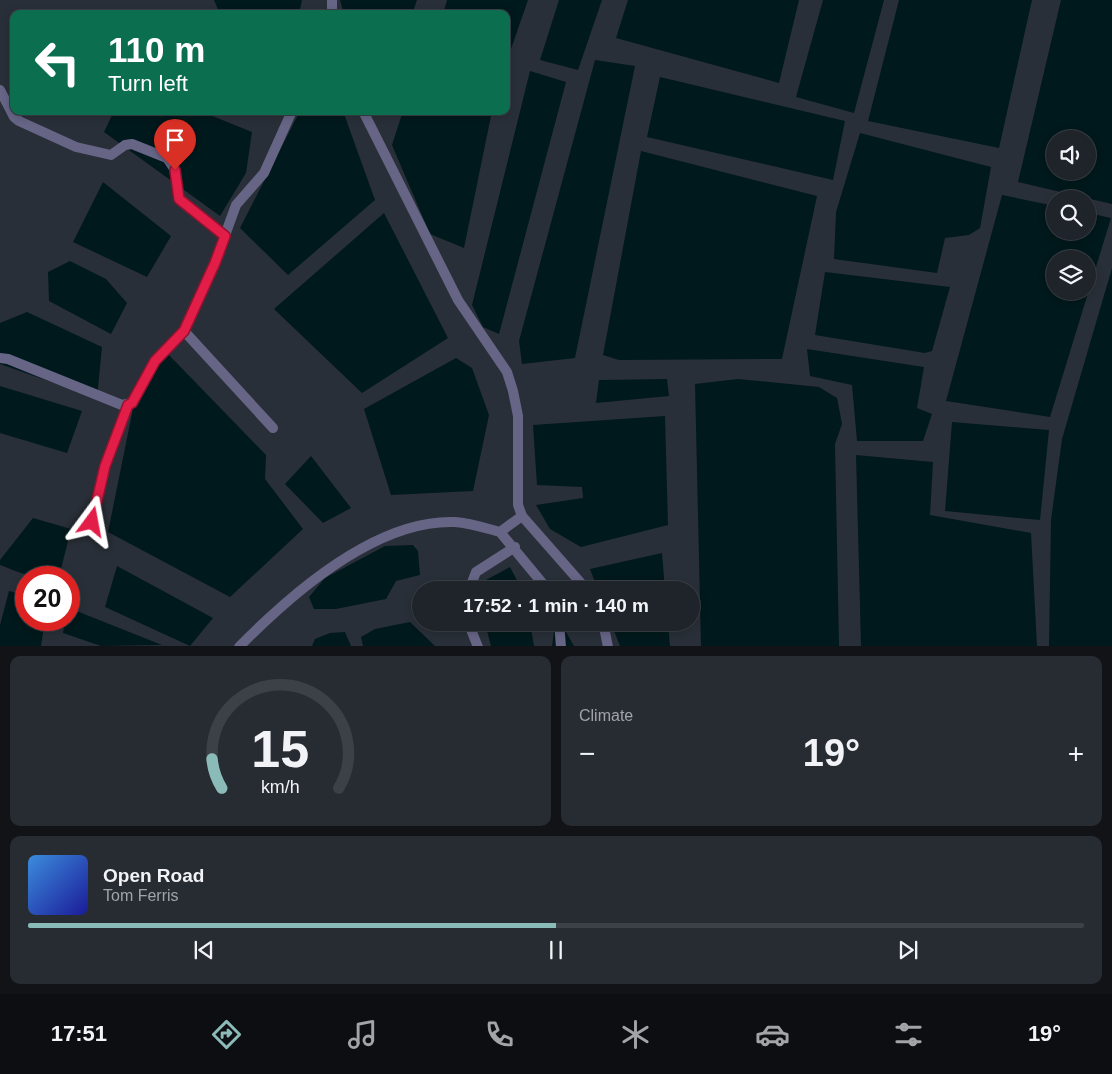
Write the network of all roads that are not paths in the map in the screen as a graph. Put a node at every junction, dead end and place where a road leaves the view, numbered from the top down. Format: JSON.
{"nodes":[{"id":1,"x":0,"y":90,"type":"edge"},
{"id":2,"x":10,"y":109,"type":"edge"},
{"id":3,"x":13,"y":115,"type":"edge"},
{"id":4,"x":290,"y":115,"type":"edge"},
{"id":5,"x":365,"y":115,"type":"edge"},
{"id":6,"x":225,"y":236,"type":"junction"},
{"id":7,"x":184,"y":331,"type":"junction"},
{"id":8,"x":0,"y":358,"type":"edge"},
{"id":9,"x":128,"y":405,"type":"junction"},
{"id":10,"x":272,"y":428,"type":"dead end"},
{"id":11,"x":522,"y":516,"type":"junction"},
{"id":12,"x":92,"y":522,"type":"dead end"},
{"id":13,"x":500,"y":532,"type":"junction"},
{"id":14,"x":515,"y":547,"type":"junction"},
{"id":15,"x":472,"y":581,"type":"edge"},
{"id":16,"x":541,"y":581,"type":"edge"},
{"id":17,"x":580,"y":581,"type":"edge"},
{"id":18,"x":472,"y":631,"type":"edge"},
{"id":19,"x":560,"y":631,"type":"edge"},
{"id":20,"x":605,"y":631,"type":"edge"},
{"id":21,"x":239,"y":646,"type":"edge"},
{"id":22,"x":478,"y":646,"type":"edge"},
{"id":23,"x":561,"y":646,"type":"edge"},
{"id":24,"x":608,"y":646,"type":"edge"}],
"edges":[{"from":1,"to":2,"type":"street"},
{"from":3,"to":6,"type":"street"},
{"from":4,"to":6,"type":"street"},
{"from":5,"to":11,"type":"street"},
{"from":6,"to":7,"type":"street"},
{"from":7,"to":9,"type":"street"},
{"from":7,"to":10,"type":"street"},
{"from":8,"to":9,"type":"street"},
{"from":9,"to":12,"type":"lane"},
{"from":11,"to":13,"type":"street"},
{"from":11,"to":17,"type":"street"},
{"from":13,"to":14,"type":"street"},
{"from":13,"to":21,"type":"street"},
{"from":14,"to":15,"type":"street"},
{"from":14,"to":16,"type":"street"},
{"from":18,"to":22,"type":"street"},
{"from":19,"to":23,"type":"street"},
{"from":20,"to":24,"type":"street"}]}
